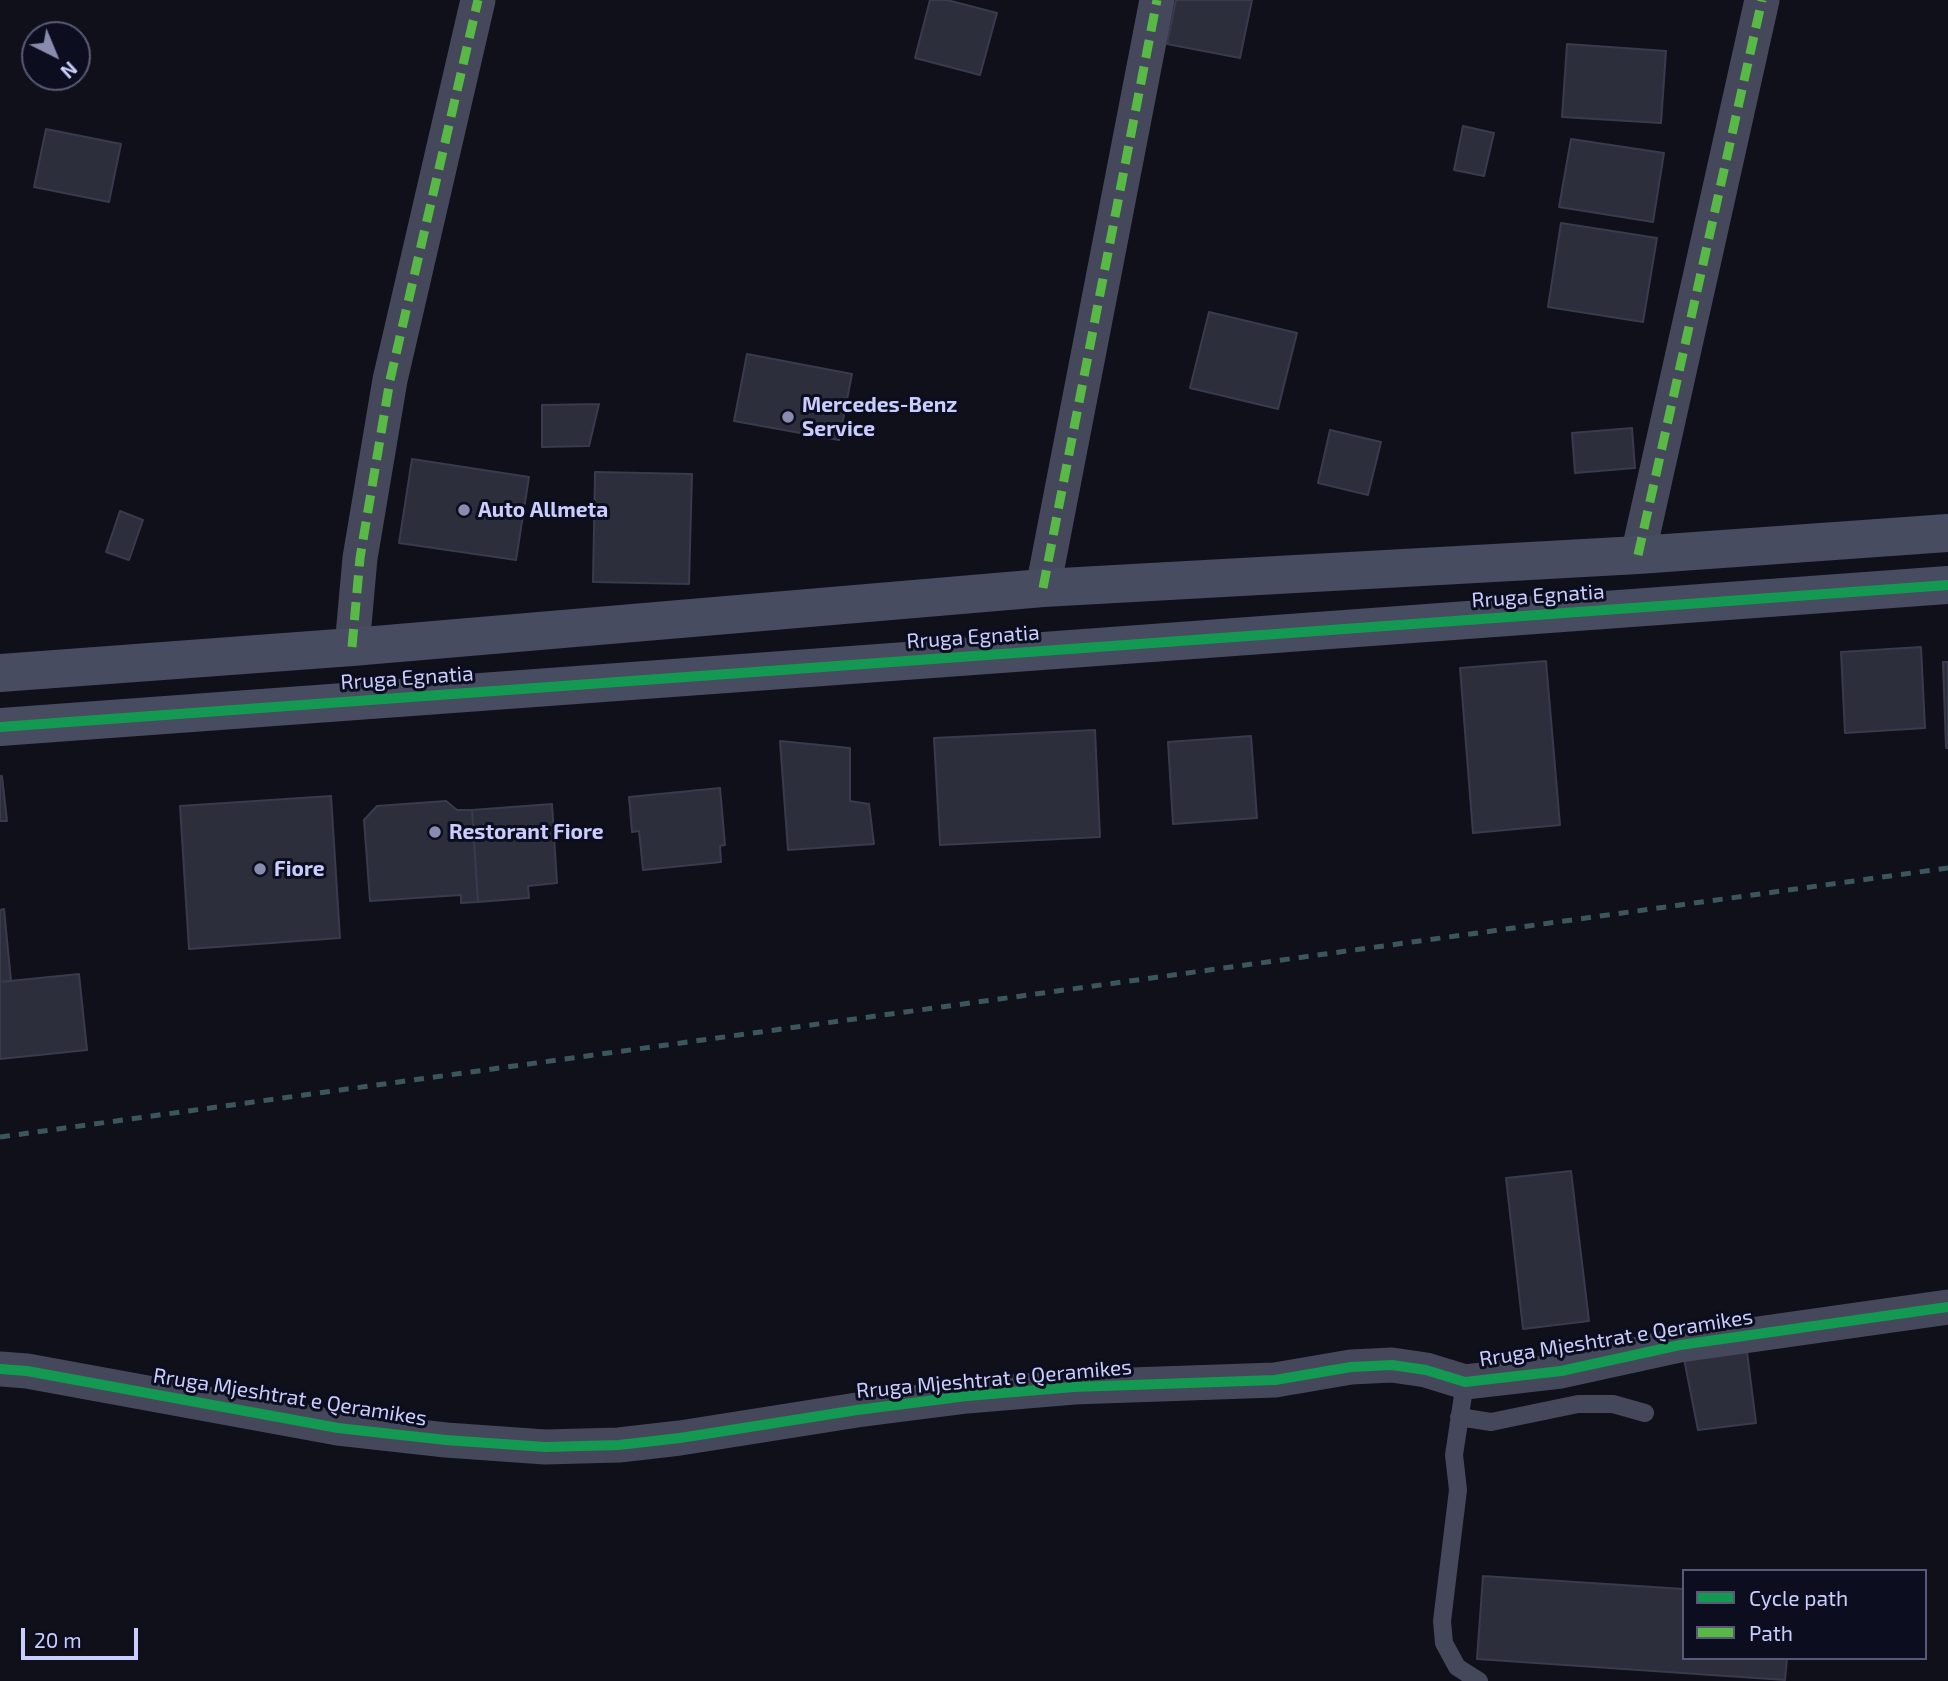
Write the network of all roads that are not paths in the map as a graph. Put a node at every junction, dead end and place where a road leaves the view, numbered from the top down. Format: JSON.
{"nodes":[{"id":1,"x":478,"y":0,"type":"edge"},
{"id":2,"x":1157,"y":0,"type":"edge"},
{"id":3,"x":1762,"y":0,"type":"edge"},
{"id":4,"x":1948,"y":533,"type":"edge"},
{"id":5,"x":1638,"y":555,"type":"junction"},
{"id":6,"x":1948,"y":585,"type":"edge"},
{"id":7,"x":1043,"y":588,"type":"junction"},
{"id":8,"x":352,"y":648,"type":"junction"},
{"id":9,"x":0,"y":673,"type":"edge"},
{"id":10,"x":0,"y":727,"type":"edge"},
{"id":11,"x":1948,"y":1307,"type":"edge"},
{"id":12,"x":0,"y":1369,"type":"edge"},
{"id":13,"x":1465,"y":1382,"type":"junction"},
{"id":14,"x":1645,"y":1413,"type":"dead end"},
{"id":15,"x":1459,"y":1417,"type":"junction"},
{"id":16,"x":1479,"y":1681,"type":"edge"}],
"edges":[{"from":1,"to":8,"type":"street"},
{"from":2,"to":7,"type":"street"},
{"from":3,"to":5,"type":"street"},
{"from":4,"to":5,"type":"main road","name":"Rruga Egnatia"},
{"from":5,"to":7,"type":"main road","name":"Rruga Egnatia"},
{"from":6,"to":10,"type":"main road","name":"Rruga Egnatia"},
{"from":7,"to":8,"type":"main road","name":"Rruga Egnatia"},
{"from":8,"to":9,"type":"main road","name":"Rruga Egnatia"},
{"from":11,"to":13,"type":"street","name":"Rruga Mjeshtrat e Qeramikes"},
{"from":12,"to":13,"type":"street","name":"Rruga Mjeshtrat e Qeramikes"},
{"from":13,"to":15,"type":"lane"},
{"from":14,"to":15,"type":"lane"},
{"from":15,"to":16,"type":"lane"}]}
